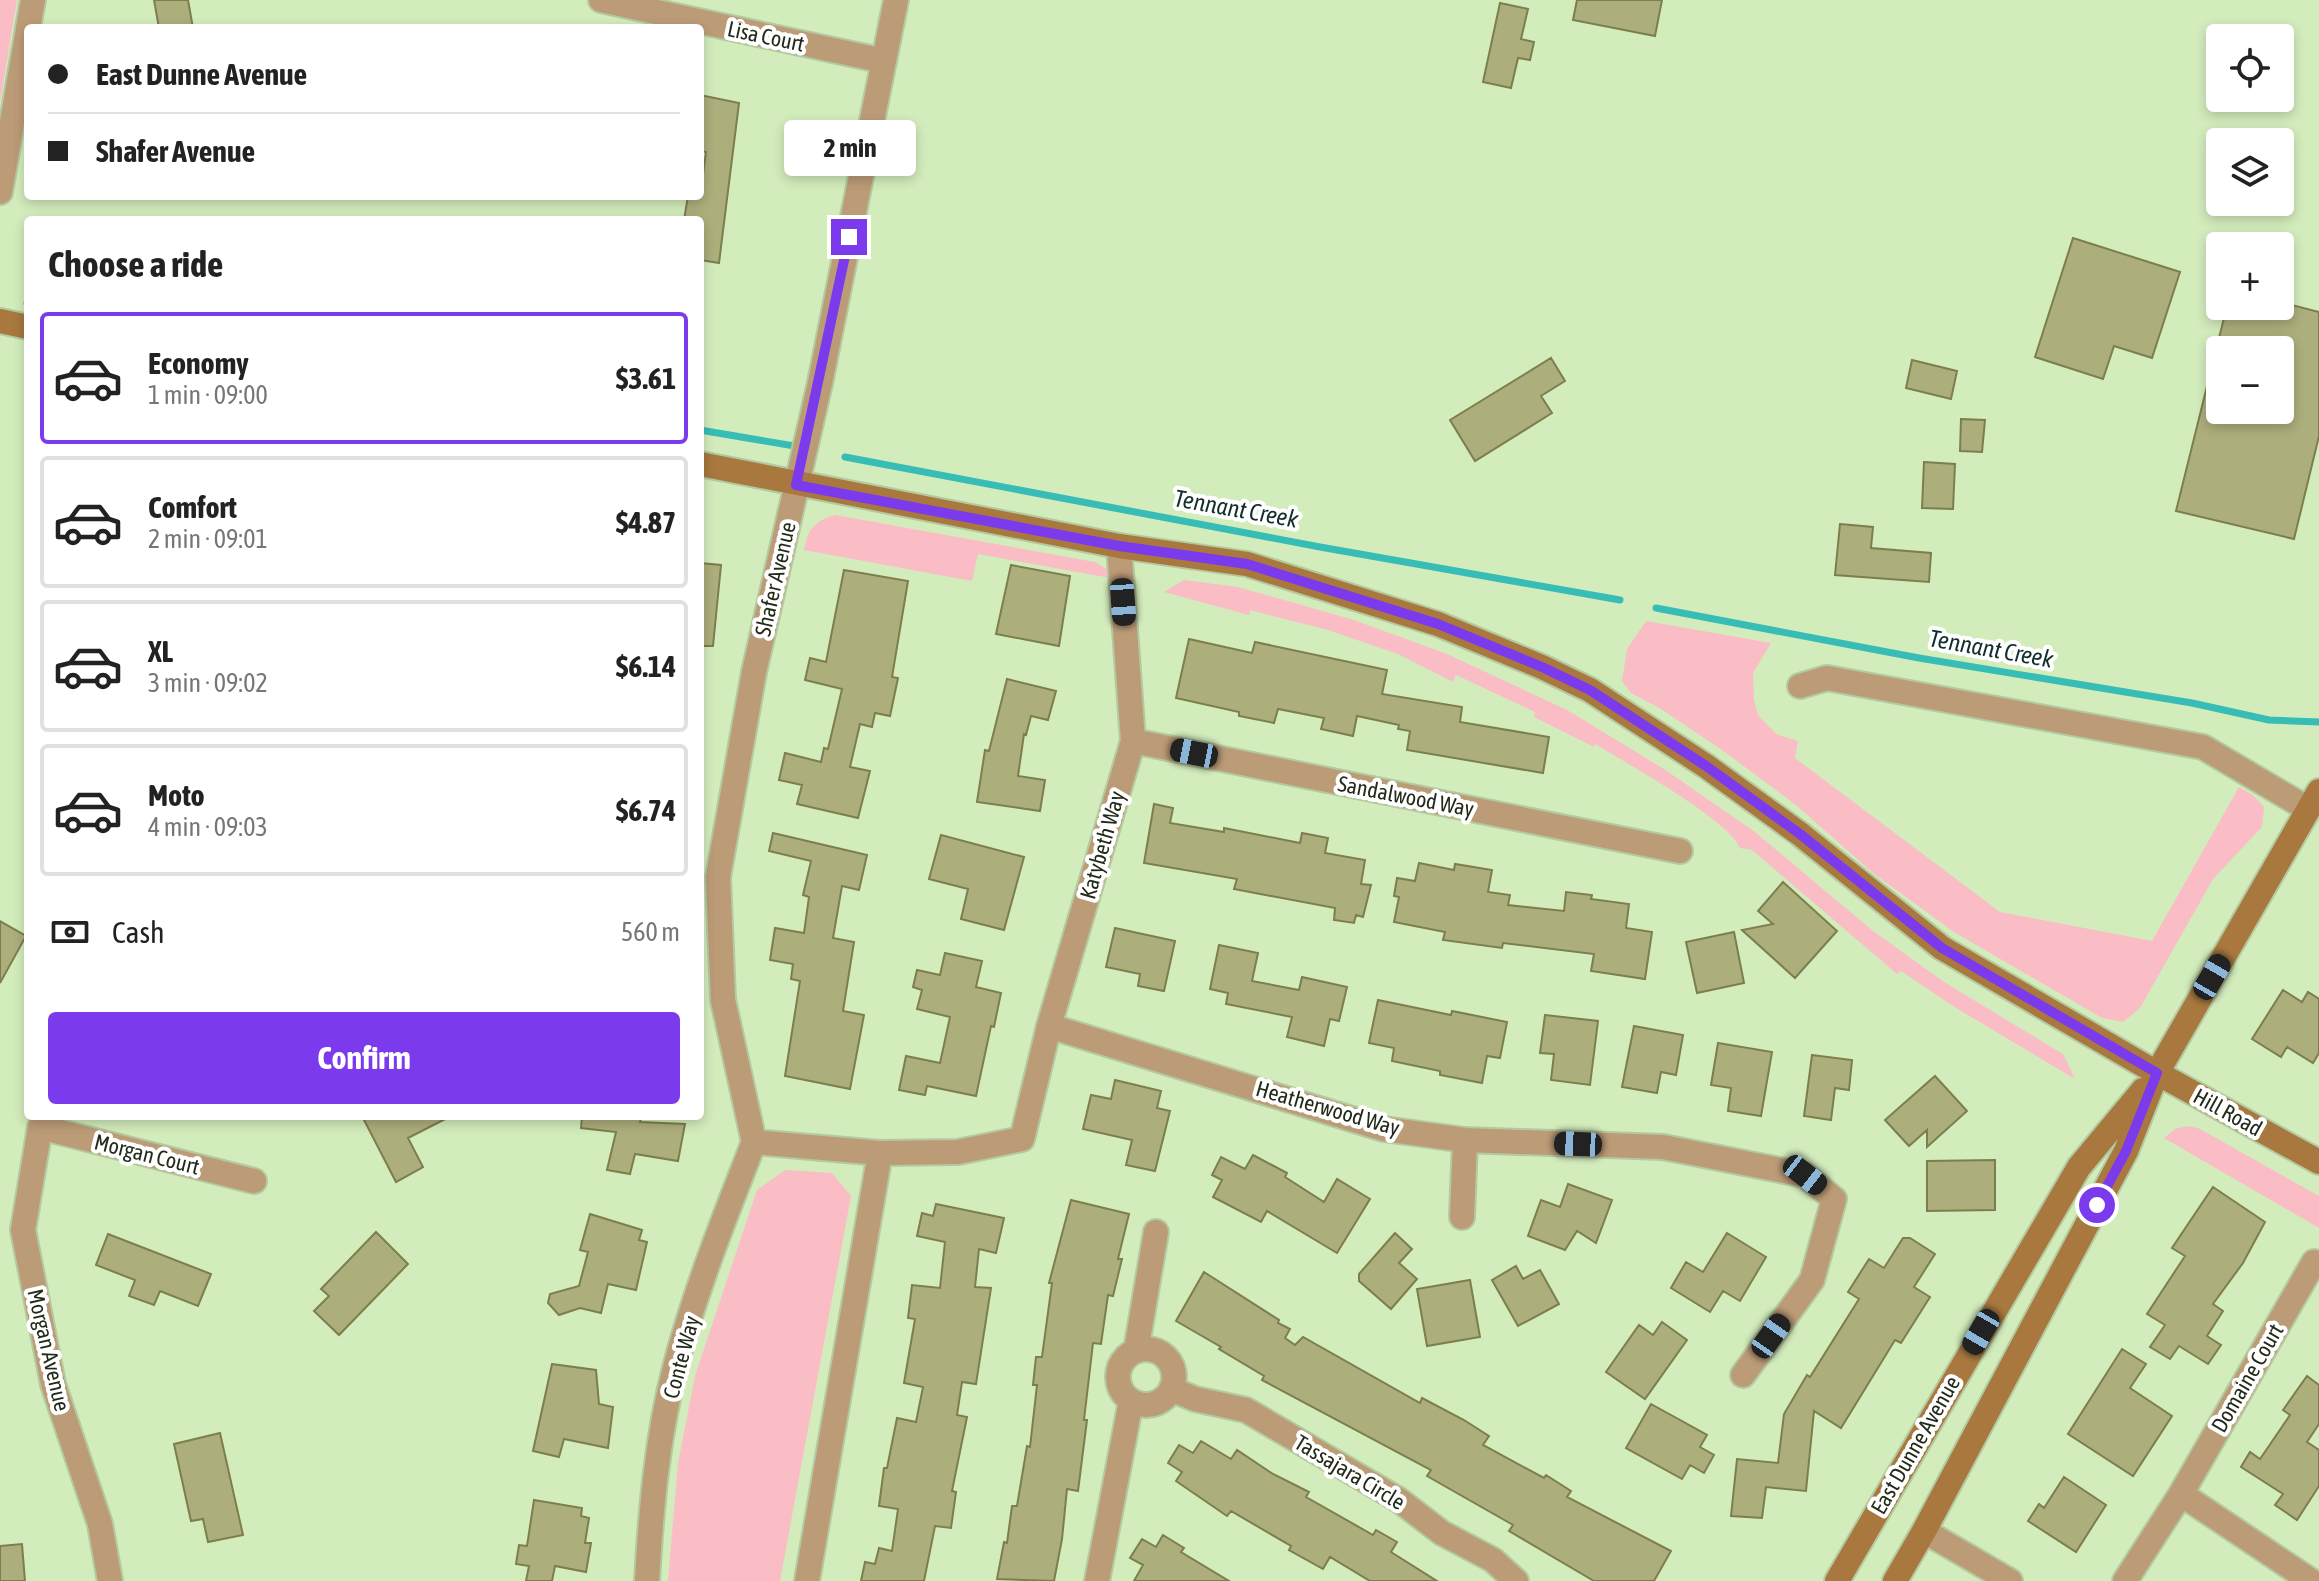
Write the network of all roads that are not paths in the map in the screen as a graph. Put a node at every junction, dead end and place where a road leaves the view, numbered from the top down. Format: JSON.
{"nodes":[{"id":1,"x":33,"y":0,"type":"edge"},
{"id":2,"x":601,"y":0,"type":"edge"},
{"id":3,"x":896,"y":0,"type":"edge"},
{"id":4,"x":29,"y":24,"type":"edge"},
{"id":5,"x":24,"y":52,"type":"edge"},
{"id":6,"x":884,"y":61,"type":"junction"},
{"id":7,"x":0,"y":192,"type":"edge"},
{"id":8,"x":0,"y":321,"type":"edge"},
{"id":9,"x":24,"y":326,"type":"edge"},
{"id":10,"x":704,"y":465,"type":"edge"},
{"id":11,"x":796,"y":485,"type":"junction"},
{"id":12,"x":1119,"y":546,"type":"junction"},
{"id":13,"x":1800,"y":686,"type":"dead end"},
{"id":14,"x":1133,"y":741,"type":"junction"},
{"id":15,"x":2314,"y":800,"type":"edge"},
{"id":16,"x":1680,"y":851,"type":"dead end"},
{"id":17,"x":1049,"y":1026,"type":"junction"},
{"id":18,"x":2157,"y":1073,"type":"junction"},
{"id":19,"x":42,"y":1122,"type":"edge"},
{"id":20,"x":1465,"y":1140,"type":"junction"},
{"id":21,"x":754,"y":1142,"type":"junction"},
{"id":22,"x":880,"y":1153,"type":"junction"},
{"id":23,"x":2319,"y":1162,"type":"edge"},
{"id":24,"x":254,"y":1181,"type":"dead end"},
{"id":25,"x":1462,"y":1217,"type":"dead end"},
{"id":26,"x":1156,"y":1232,"type":"dead end"},
{"id":27,"x":2314,"y":1262,"type":"dead end"},
{"id":28,"x":1136,"y":1351,"type":"junction"},
{"id":29,"x":1743,"y":1375,"type":"dead end"},
{"id":30,"x":1171,"y":1389,"type":"junction"},
{"id":31,"x":1131,"y":1401,"type":"junction"},
{"id":32,"x":2181,"y":1494,"type":"junction"},
{"id":33,"x":1924,"y":1531,"type":"junction"},
{"id":34,"x":110,"y":1581,"type":"edge"},
{"id":35,"x":647,"y":1581,"type":"edge"},
{"id":36,"x":807,"y":1581,"type":"edge"},
{"id":37,"x":1097,"y":1581,"type":"edge"},
{"id":38,"x":1516,"y":1581,"type":"edge"},
{"id":39,"x":1837,"y":1581,"type":"edge"},
{"id":40,"x":1895,"y":1581,"type":"edge"},
{"id":41,"x":2010,"y":1581,"type":"edge"},
{"id":42,"x":2125,"y":1581,"type":"edge"},
{"id":43,"x":2311,"y":1581,"type":"edge"}],
"edges":[{"from":1,"to":4,"type":"street"},
{"from":2,"to":6,"type":"street","name":"Lisa Court"},
{"from":3,"to":6,"type":"street","name":"Shafer Avenue"},
{"from":5,"to":7,"type":"street"},
{"from":6,"to":11,"type":"street","name":"Shafer Avenue"},
{"from":8,"to":9,"type":"main road"},
{"from":10,"to":11,"type":"main road","name":"Hill Road"},
{"from":11,"to":12,"type":"main road","name":"Hill Road"},
{"from":11,"to":21,"type":"street","name":"Shafer Avenue"},
{"from":12,"to":14,"type":"street","name":"Katybeth Way"},
{"from":12,"to":18,"type":"main road","name":"Hill Road"},
{"from":13,"to":15,"type":"street"},
{"from":14,"to":16,"type":"street","name":"Sandalwood Way"},
{"from":14,"to":17,"type":"street","name":"Katybeth Way"},
{"from":15,"to":18,"type":"main road","name":"East Dunne Avenue"},
{"from":17,"to":20,"type":"street","name":"Heatherwood Way"},
{"from":17,"to":22,"type":"street","name":"Katybeth Way"},
{"from":18,"to":23,"type":"main road","name":"Hill Road"},
{"from":18,"to":33,"type":"main road","name":"East Dunne Avenue"},
{"from":18,"to":39,"type":"main road","name":"East Dunne Avenue"},
{"from":19,"to":24,"type":"street","name":"Morgan Court"},
{"from":19,"to":34,"type":"street","name":"Morgan Avenue"},
{"from":20,"to":25,"type":"street"},
{"from":20,"to":29,"type":"street","name":"Heatherwood Way"},
{"from":21,"to":22,"type":"street"},
{"from":21,"to":35,"type":"street","name":"Conte Way"},
{"from":22,"to":36,"type":"street"},
{"from":26,"to":28,"type":"street"},
{"from":27,"to":32,"type":"street","name":"Domaine Court"},
{"from":28,"to":30,"type":"street"},
{"from":28,"to":31,"type":"street"},
{"from":30,"to":31,"type":"street"},
{"from":30,"to":38,"type":"street","name":"Tassajara Circle"},
{"from":31,"to":37,"type":"street"},
{"from":32,"to":42,"type":"street","name":"Domaine Court"},
{"from":32,"to":43,"type":"street"},
{"from":33,"to":40,"type":"main road","name":"East Dunne Avenue"},
{"from":33,"to":41,"type":"street"}]}
